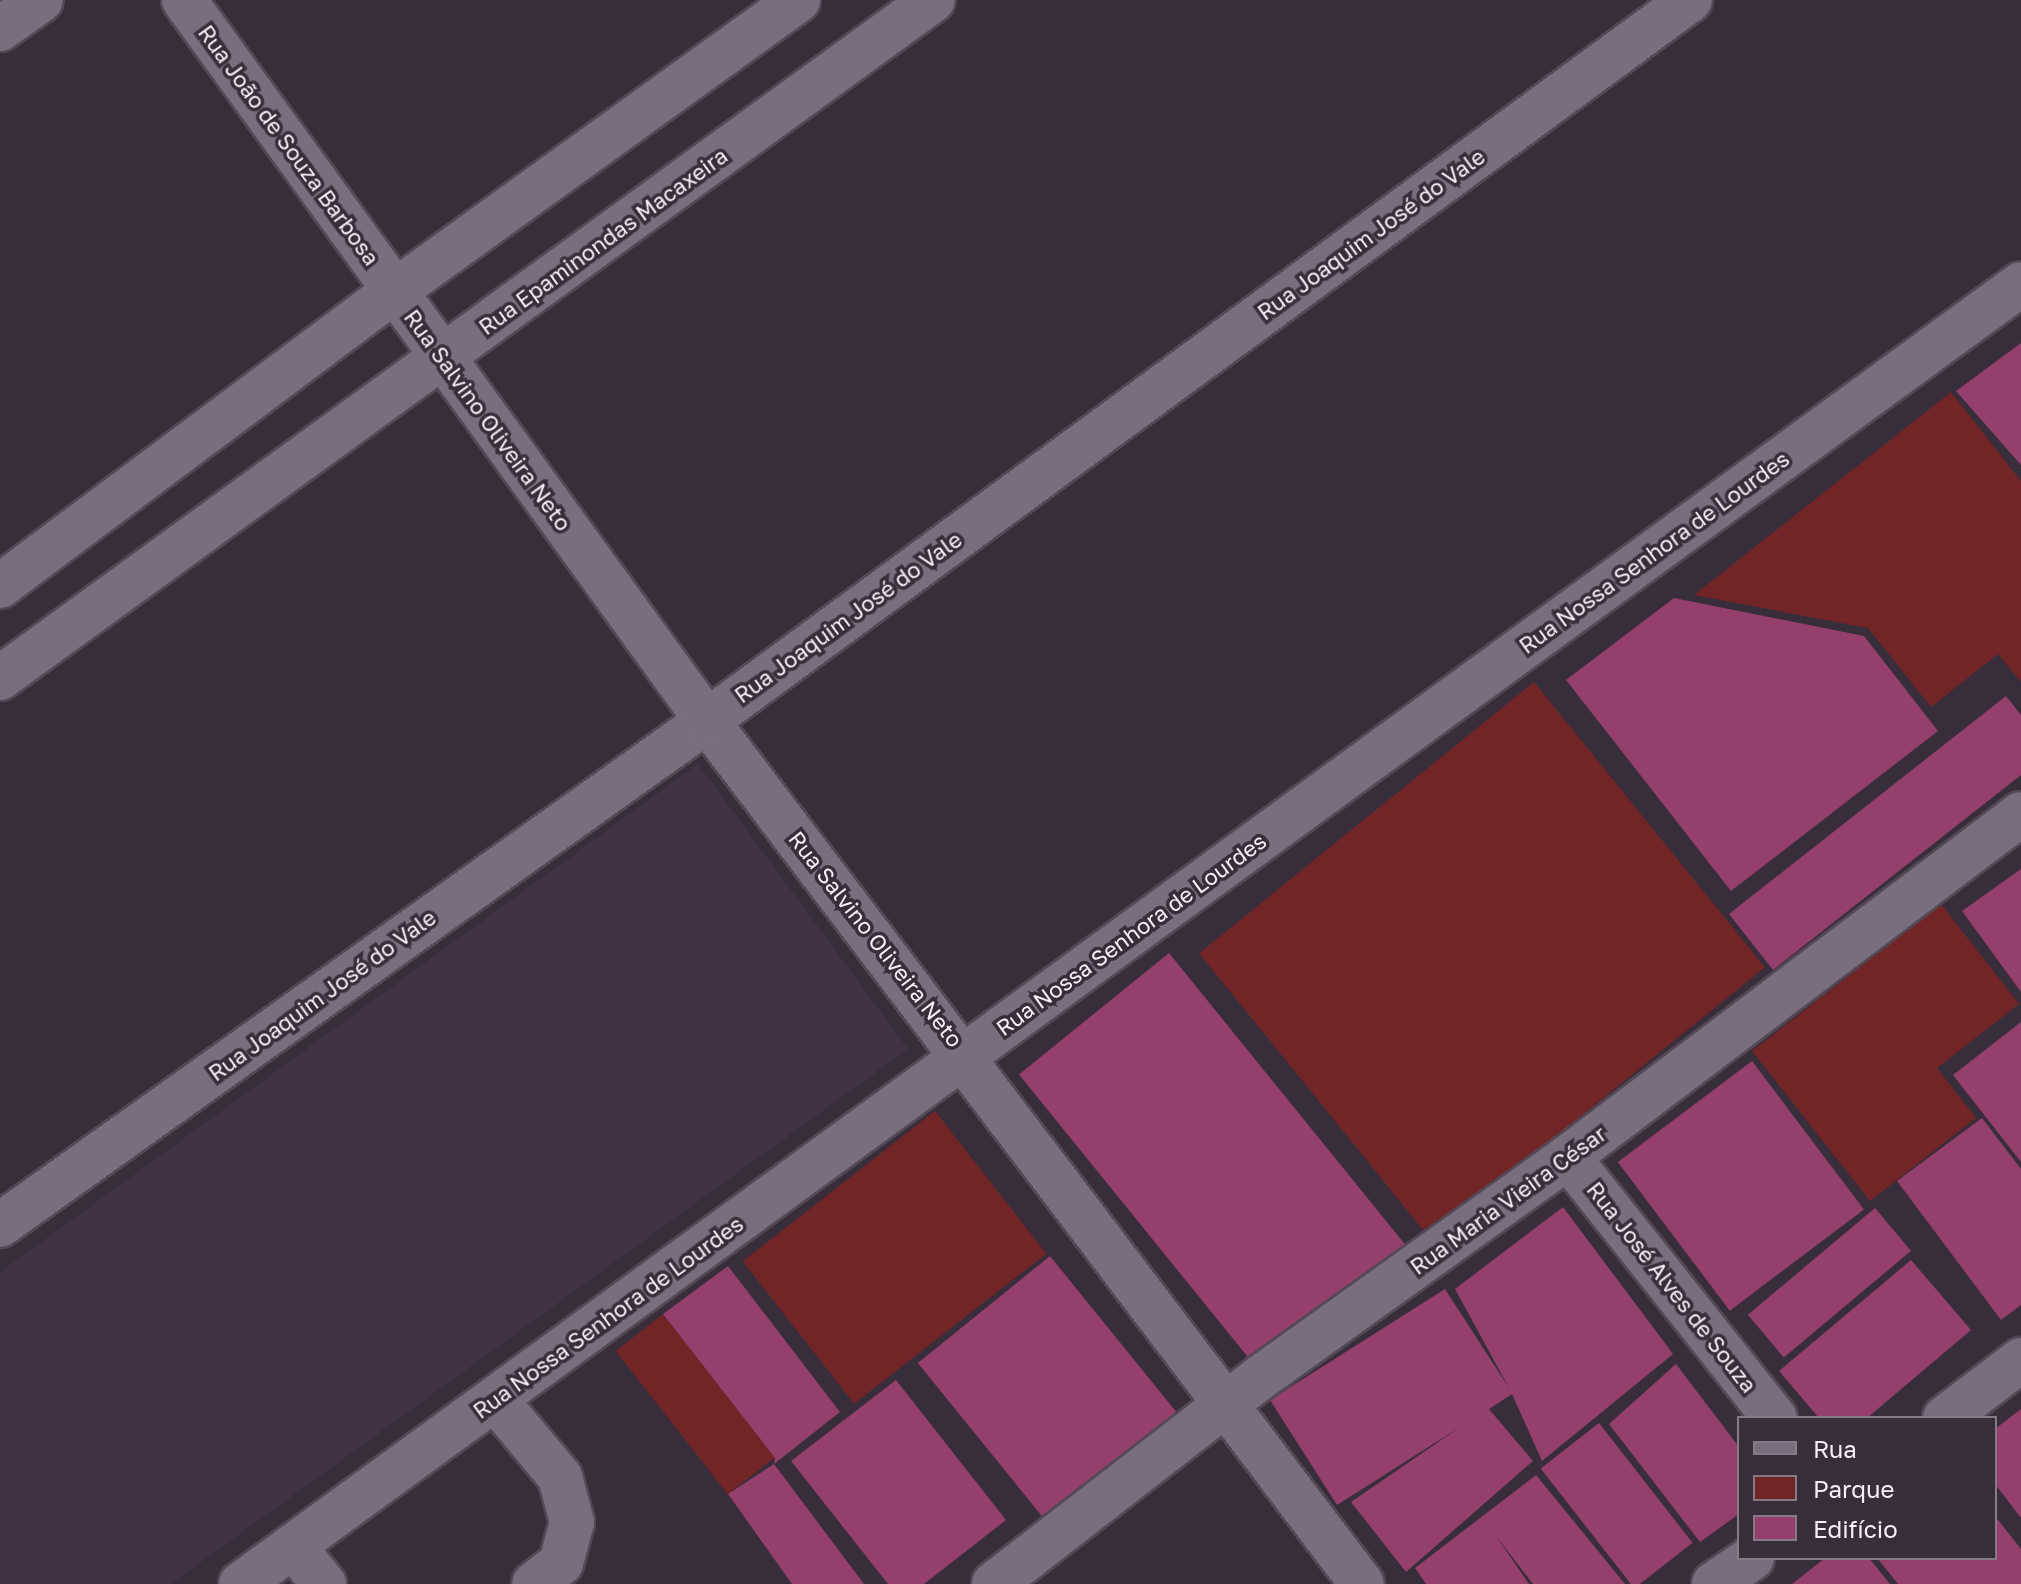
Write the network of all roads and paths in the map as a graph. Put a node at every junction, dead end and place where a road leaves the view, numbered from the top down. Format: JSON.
{"nodes":[{"id":1,"x":41,"y":0,"type":"edge"},
{"id":2,"x":184,"y":0,"type":"edge"},
{"id":3,"x":798,"y":0,"type":"edge"},
{"id":4,"x":933,"y":0,"type":"edge"},
{"id":5,"x":1690,"y":0,"type":"edge"},
{"id":6,"x":0,"y":29,"type":"edge"},
{"id":7,"x":2021,"y":284,"type":"edge"},
{"id":8,"x":395,"y":291,"type":"junction"},
{"id":9,"x":443,"y":357,"type":"junction"},
{"id":10,"x":0,"y":586,"type":"edge"},
{"id":11,"x":0,"y":678,"type":"edge"},
{"id":12,"x":707,"y":721,"type":"junction"},
{"id":13,"x":2021,"y":814,"type":"edge"},
{"id":14,"x":965,"y":1054,"type":"junction"},
{"id":15,"x":1568,"y":1157,"type":"junction"},
{"id":16,"x":0,"y":1225,"type":"edge"},
{"id":17,"x":2021,"y":1360,"type":"edge"},
{"id":18,"x":495,"y":1399,"type":"junction"},
{"id":19,"x":1225,"y":1406,"type":"junction"},
{"id":20,"x":1773,"y":1416,"type":"edge"},
{"id":21,"x":1948,"y":1416,"type":"edge"},
{"id":22,"x":293,"y":1546,"type":"junction"},
{"id":23,"x":1749,"y":1560,"type":"edge"},
{"id":24,"x":241,"y":1584,"type":"edge"},
{"id":25,"x":324,"y":1584,"type":"edge"},
{"id":26,"x":534,"y":1584,"type":"edge"},
{"id":27,"x":994,"y":1584,"type":"edge"},
{"id":28,"x":1362,"y":1584,"type":"edge"},
{"id":29,"x":1714,"y":1584,"type":"edge"}],
"edges":[{"from":1,"to":6,"type":"street"},
{"from":2,"to":8,"type":"street","name":"Rua João de Souza Barbosa"},
{"from":3,"to":8,"type":"street"},
{"from":4,"to":9,"type":"street","name":"Rua Epaminondas Macaxeira"},
{"from":5,"to":12,"type":"street","name":"Rua Joaquim José do Vale"},
{"from":7,"to":14,"type":"street","name":"Rua Nossa Senhora de Lourdes"},
{"from":8,"to":9,"type":"street","name":"Rua Salvino Oliveira Neto"},
{"from":8,"to":10,"type":"street"},
{"from":9,"to":11,"type":"street","name":"Rua Epaminondas Macaxeira"},
{"from":9,"to":12,"type":"street","name":"Rua Salvino Oliveira Neto"},
{"from":12,"to":14,"type":"street","name":"Rua Salvino Oliveira Neto"},
{"from":12,"to":16,"type":"street","name":"Rua Joaquim José do Vale"},
{"from":13,"to":15,"type":"street","name":"Rua Maria Vieira César"},
{"from":14,"to":18,"type":"street","name":"Rua Nossa Senhora de Lourdes"},
{"from":14,"to":19,"type":"street","name":"Rua Salvino Oliveira Neto"},
{"from":15,"to":19,"type":"street","name":"Rua Maria Vieira César"},
{"from":15,"to":20,"type":"street","name":"Rua José Alves de Souza"},
{"from":17,"to":21,"type":"street"},
{"from":18,"to":22,"type":"street","name":"Rua Nossa Senhora de Lourdes"},
{"from":18,"to":26,"type":"street"},
{"from":19,"to":27,"type":"street","name":"Rua Maria Vieira César"},
{"from":19,"to":28,"type":"street","name":"Rua Salvino Oliveira Neto"},
{"from":22,"to":24,"type":"street","name":"Rua Nossa Senhora de Lourdes"},
{"from":22,"to":25,"type":"street"},
{"from":23,"to":29,"type":"street"}]}
